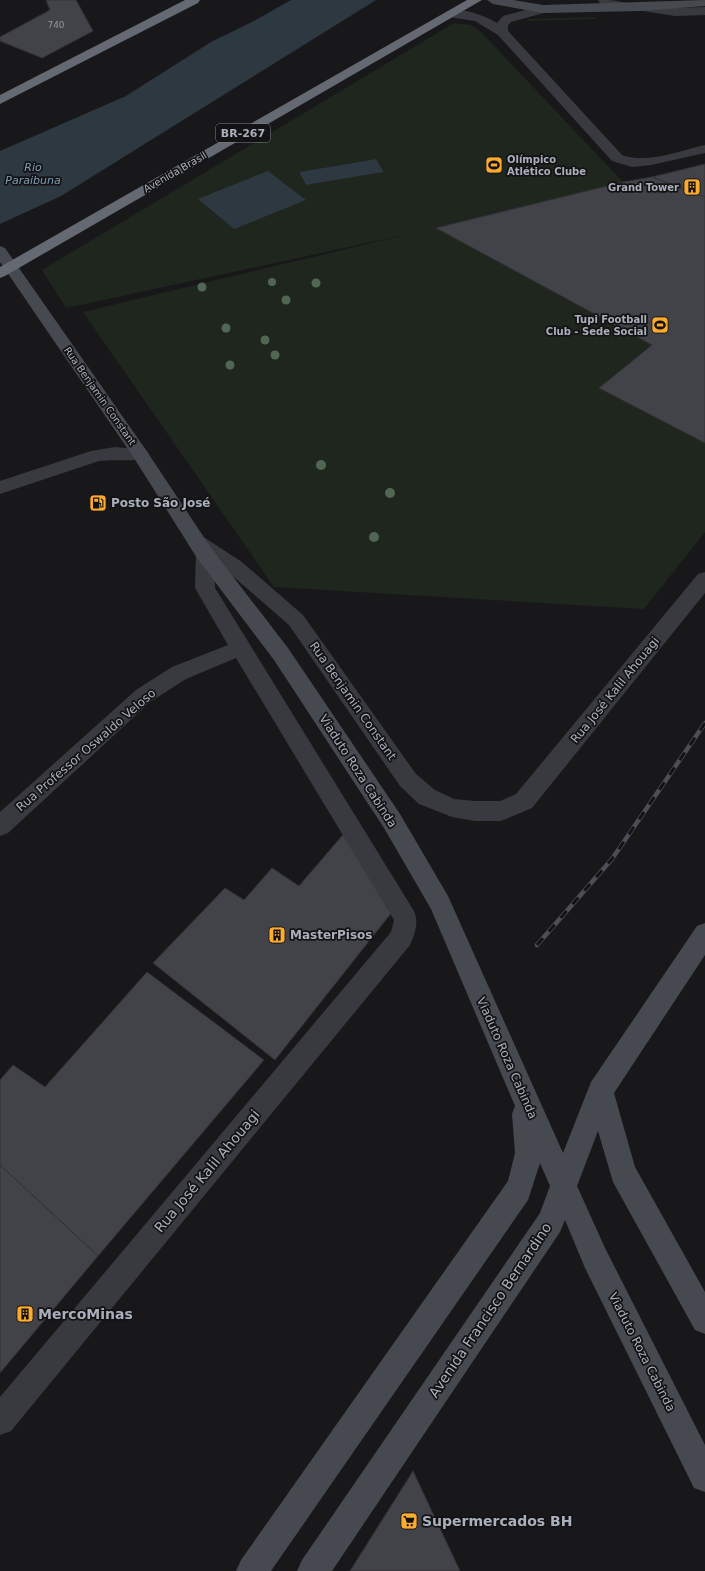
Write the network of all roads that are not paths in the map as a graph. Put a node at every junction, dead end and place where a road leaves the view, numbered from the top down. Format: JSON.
{"nodes":[{"id":1,"x":194,"y":0,"type":"edge"},
{"id":2,"x":476,"y":0,"type":"edge"},
{"id":3,"x":493,"y":0,"type":"edge"},
{"id":4,"x":604,"y":0,"type":"edge"},
{"id":5,"x":705,"y":2,"type":"edge"},
{"id":6,"x":626,"y":7,"type":"junction"},
{"id":7,"x":641,"y":7,"type":"junction"},
{"id":8,"x":543,"y":10,"type":"junction"},
{"id":9,"x":705,"y":11,"type":"edge"},
{"id":10,"x":453,"y":14,"type":"junction"},
{"id":11,"x":502,"y":32,"type":"junction"},
{"id":12,"x":0,"y":100,"type":"edge"},
{"id":13,"x":705,"y":149,"type":"edge"},
{"id":14,"x":0,"y":251,"type":"edge"},
{"id":15,"x":5,"y":269,"type":"edge"},
{"id":16,"x":140,"y":454,"type":"junction"},
{"id":17,"x":0,"y":488,"type":"edge"},
{"id":18,"x":201,"y":548,"type":"junction"},
{"id":19,"x":705,"y":579,"type":"edge"},
{"id":20,"x":240,"y":648,"type":"junction"},
{"id":21,"x":281,"y":654,"type":"joint"},
{"id":22,"x":524,"y":801,"type":"joint"},
{"id":23,"x":0,"y":826,"type":"edge"},
{"id":24,"x":705,"y":934,"type":"edge"},
{"id":25,"x":600,"y":1091,"type":"junction"},
{"id":26,"x":522,"y":1093,"type":"junction"},
{"id":27,"x":701,"y":1311,"type":"edge"},
{"id":28,"x":0,"y":1420,"type":"edge"},
{"id":29,"x":705,"y":1477,"type":"edge"},
{"id":30,"x":252,"y":1571,"type":"edge"},
{"id":31,"x":313,"y":1571,"type":"edge"}],
"edges":[{"from":1,"to":12,"type":"highway"},
{"from":2,"to":10,"type":"highway","name":"Avenida Brasil","number":"BR-267"},
{"from":3,"to":8,"type":"main road"},
{"from":4,"to":6,"type":"street"},
{"from":5,"to":7,"type":"main road"},
{"from":6,"to":7,"type":"main road"},
{"from":6,"to":8,"type":"main road"},
{"from":7,"to":9,"type":"street"},
{"from":8,"to":11,"type":"street"},
{"from":10,"to":11,"type":"street"},
{"from":10,"to":15,"type":"highway","name":"Avenida Brasil","number":"BR-267"},
{"from":11,"to":13,"type":"street"},
{"from":14,"to":15,"type":"main road","name":"Rua Benjamin Constant"},
{"from":15,"to":16,"type":"main road","name":"Rua Benjamin Constant"},
{"from":16,"to":17,"type":"street"},
{"from":16,"to":18,"type":"main road","name":"Rua Benjamin Constant"},
{"from":18,"to":20,"type":"street"},
{"from":18,"to":21,"type":"main road","name":"Rua Benjamin Constant"},
{"from":18,"to":22,"type":"street","name":"Rua Benjamin Constant"},
{"from":19,"to":22,"type":"street","name":"Rua José Kalil Ahouagi"},
{"from":20,"to":23,"type":"street","name":"Rua Professor Oswaldo Veloso"},
{"from":20,"to":28,"type":"street","name":"Rua José Kalil Ahouagi"},
{"from":21,"to":26,"type":"main road","name":"Viaduto Roza Cabinda"},
{"from":24,"to":25,"type":"main road","name":"Avenida Francisco Bernardino"},
{"from":25,"to":27,"type":"main road"},
{"from":25,"to":31,"type":"main road","name":"Avenida Francisco Bernardino"},
{"from":26,"to":29,"type":"main road","name":"Viaduto Roza Cabinda"},
{"from":26,"to":30,"type":"main road"}]}
